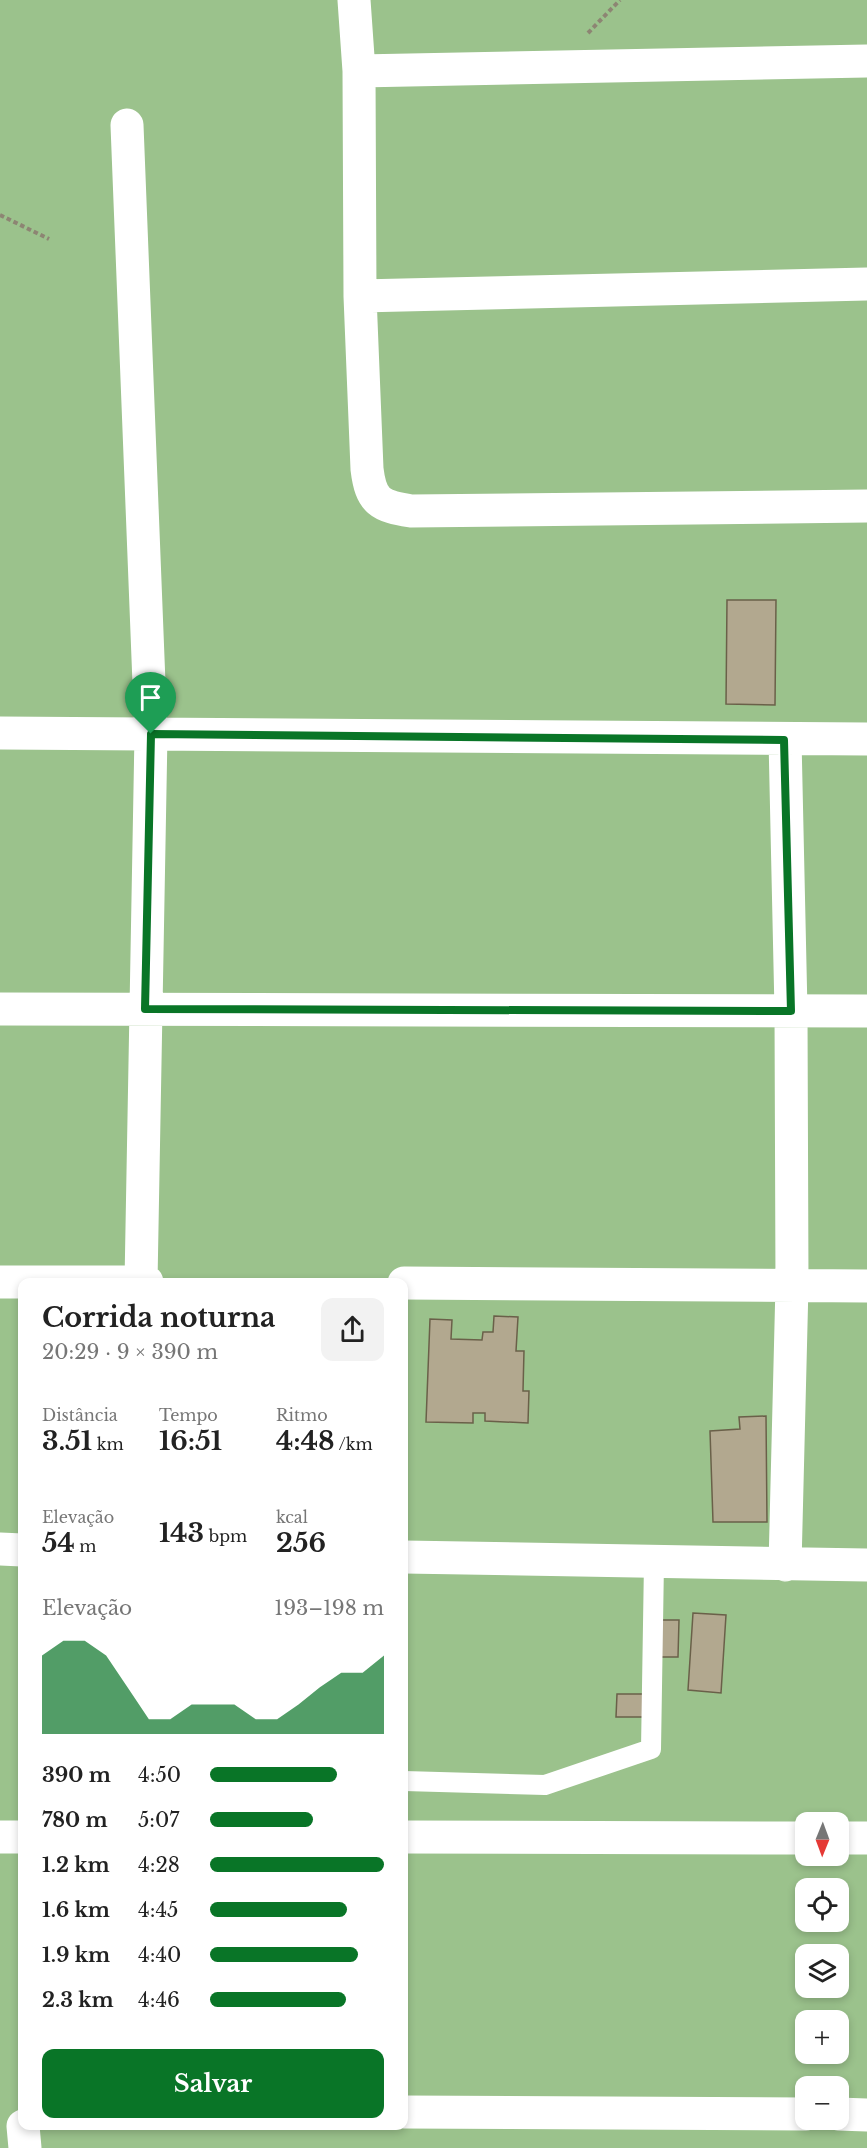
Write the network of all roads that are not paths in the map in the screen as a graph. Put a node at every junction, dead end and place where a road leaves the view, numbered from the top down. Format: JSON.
{"nodes":[{"id":1,"x":354,"y":0,"type":"edge"},
{"id":2,"x":867,"y":61,"type":"edge"},
{"id":3,"x":359,"y":71,"type":"junction"},
{"id":4,"x":127,"y":124,"type":"dead end"},
{"id":5,"x":867,"y":284,"type":"edge"},
{"id":6,"x":360,"y":296,"type":"junction"},
{"id":7,"x":867,"y":506,"type":"edge"},
{"id":8,"x":0,"y":733,"type":"edge"},
{"id":9,"x":151,"y":734,"type":"junction"},
{"id":10,"x":784,"y":740,"type":"junction"},
{"id":11,"x":867,"y":740,"type":"edge"},
{"id":12,"x":0,"y":1009,"type":"edge"},
{"id":13,"x":145,"y":1009,"type":"junction"},
{"id":14,"x":791,"y":1011,"type":"junction"},
{"id":15,"x":867,"y":1011,"type":"edge"},
{"id":16,"x":141,"y":1278,"type":"edge"},
{"id":17,"x":0,"y":1282,"type":"edge"},
{"id":18,"x":18,"y":1282,"type":"edge"},
{"id":19,"x":408,"y":1283,"type":"edge"},
{"id":20,"x":792,"y":1285,"type":"junction"},
{"id":21,"x":867,"y":1286,"type":"edge"},
{"id":22,"x":0,"y":1550,"type":"edge"},
{"id":23,"x":18,"y":1550,"type":"edge"},
{"id":24,"x":408,"y":1557,"type":"edge"},
{"id":25,"x":654,"y":1562,"type":"junction"},
{"id":26,"x":785,"y":1565,"type":"junction"},
{"id":27,"x":867,"y":1565,"type":"edge"},
{"id":28,"x":408,"y":1781,"type":"edge"},
{"id":29,"x":0,"y":1836,"type":"edge"},
{"id":30,"x":18,"y":1837,"type":"edge"},
{"id":31,"x":408,"y":1837,"type":"edge"},
{"id":32,"x":795,"y":1838,"type":"edge"},
{"id":33,"x":849,"y":1838,"type":"edge"},
{"id":34,"x":867,"y":1838,"type":"edge"},
{"id":35,"x":408,"y":2112,"type":"edge"},
{"id":36,"x":795,"y":2114,"type":"edge"},
{"id":37,"x":849,"y":2114,"type":"edge"},
{"id":38,"x":867,"y":2115,"type":"edge"},
{"id":39,"x":23,"y":2130,"type":"edge"},
{"id":40,"x":25,"y":2148,"type":"edge"}],
"edges":[{"from":1,"to":3,"type":"street"},
{"from":2,"to":3,"type":"street"},
{"from":3,"to":6,"type":"street"},
{"from":4,"to":9,"type":"street"},
{"from":5,"to":6,"type":"street"},
{"from":6,"to":7,"type":"street"},
{"from":8,"to":9,"type":"street"},
{"from":9,"to":10,"type":"street"},
{"from":9,"to":13,"type":"street"},
{"from":10,"to":11,"type":"street"},
{"from":10,"to":14,"type":"street"},
{"from":12,"to":13,"type":"street"},
{"from":13,"to":14,"type":"street"},
{"from":13,"to":16,"type":"street"},
{"from":14,"to":15,"type":"street"},
{"from":14,"to":20,"type":"street"},
{"from":17,"to":18,"type":"street"},
{"from":19,"to":20,"type":"street"},
{"from":20,"to":21,"type":"street"},
{"from":20,"to":26,"type":"street"},
{"from":22,"to":23,"type":"street"},
{"from":24,"to":25,"type":"street"},
{"from":25,"to":26,"type":"street"},
{"from":25,"to":28,"type":"lane"},
{"from":26,"to":27,"type":"street"},
{"from":29,"to":30,"type":"street"},
{"from":31,"to":32,"type":"street"},
{"from":33,"to":34,"type":"street"},
{"from":35,"to":36,"type":"street"},
{"from":37,"to":38,"type":"street"},
{"from":39,"to":40,"type":"street"}]}
